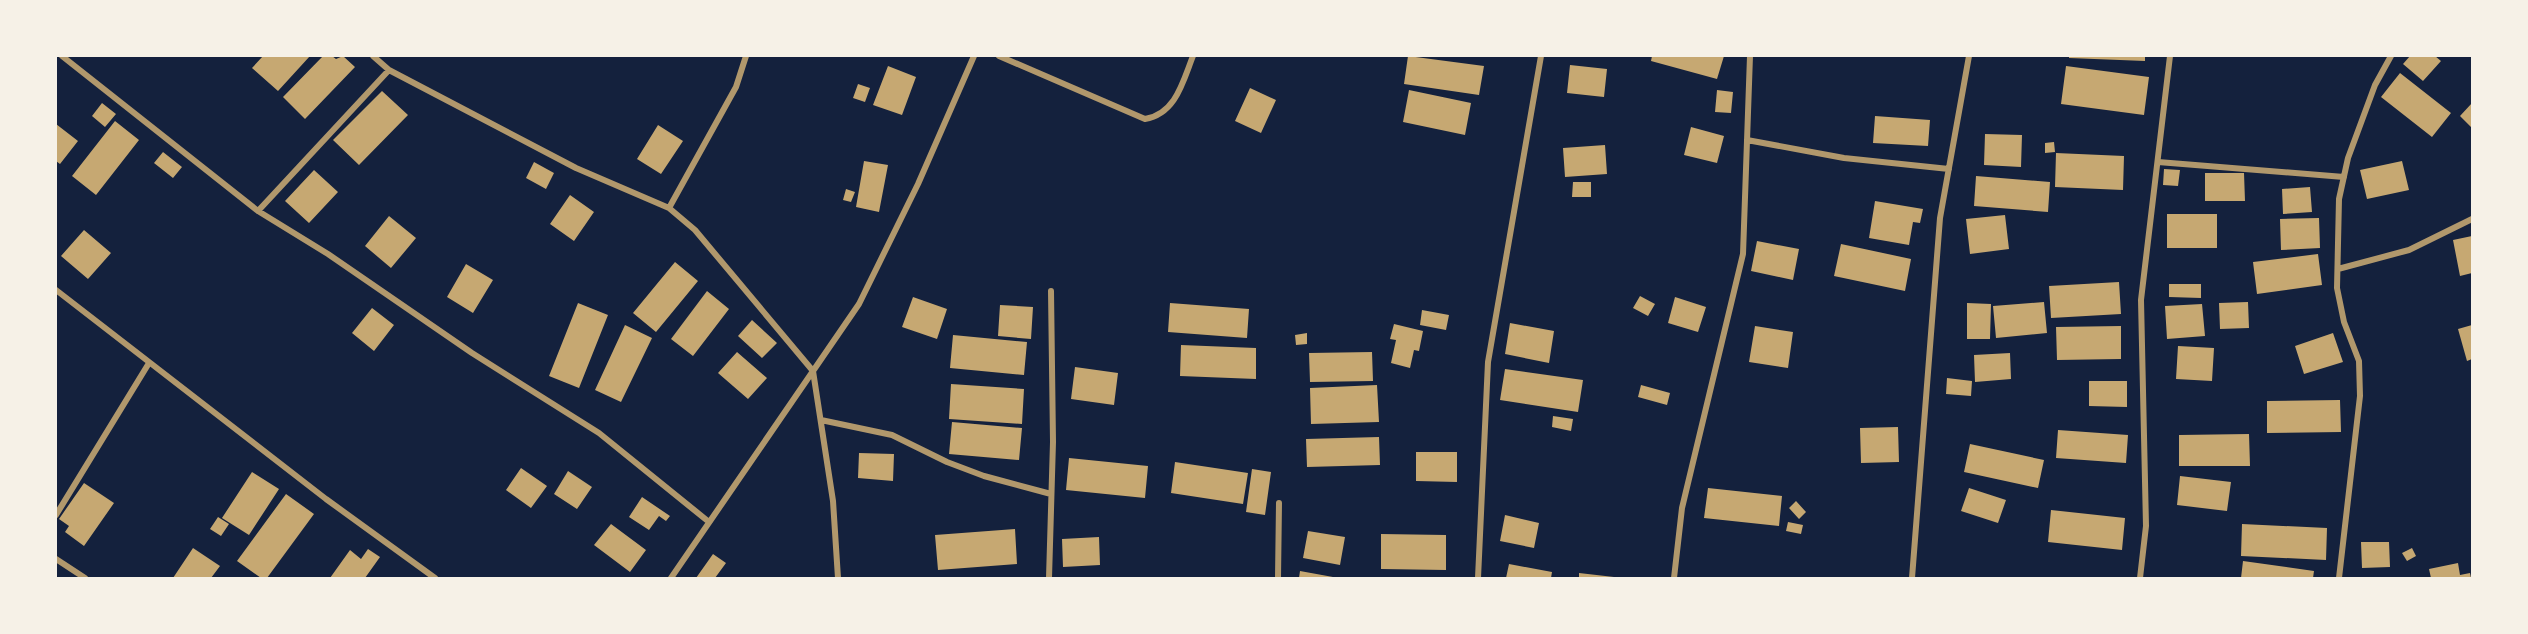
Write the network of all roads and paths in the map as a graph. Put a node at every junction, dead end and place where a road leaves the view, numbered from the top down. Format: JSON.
{"nodes":[{"id":1,"x":62,"y":56,"type":"edge"},
{"id":2,"x":373,"y":56,"type":"edge"},
{"id":3,"x":746,"y":56,"type":"edge"},
{"id":4,"x":974,"y":56,"type":"edge"},
{"id":5,"x":999,"y":56,"type":"edge"},
{"id":6,"x":1193,"y":56,"type":"edge"},
{"id":7,"x":1541,"y":56,"type":"edge"},
{"id":8,"x":1750,"y":56,"type":"edge"},
{"id":9,"x":1969,"y":56,"type":"edge"},
{"id":10,"x":2170,"y":56,"type":"edge"},
{"id":11,"x":2391,"y":56,"type":"edge"},
{"id":12,"x":389,"y":70,"type":"junction"},
{"id":13,"x":1747,"y":140,"type":"junction"},
{"id":14,"x":2158,"y":162,"type":"junction"},
{"id":15,"x":1949,"y":169,"type":"junction"},
{"id":16,"x":2344,"y":177,"type":"junction"},
{"id":17,"x":669,"y":208,"type":"junction"},
{"id":18,"x":258,"y":211,"type":"junction"},
{"id":19,"x":2472,"y":219,"type":"edge"},
{"id":20,"x":2338,"y":269,"type":"junction"},
{"id":21,"x":56,"y":290,"type":"edge"},
{"id":22,"x":1051,"y":291,"type":"dead end"},
{"id":23,"x":149,"y":363,"type":"junction"},
{"id":24,"x":813,"y":371,"type":"junction"},
{"id":25,"x":821,"y":420,"type":"junction"},
{"id":26,"x":1051,"y":494,"type":"junction"},
{"id":27,"x":1279,"y":503,"type":"dead end"},
{"id":28,"x":56,"y":515,"type":"edge"},
{"id":29,"x":709,"y":522,"type":"junction"},
{"id":30,"x":56,"y":559,"type":"edge"},
{"id":31,"x":85,"y":579,"type":"edge"},
{"id":32,"x":435,"y":579,"type":"edge"},
{"id":33,"x":670,"y":579,"type":"edge"},
{"id":34,"x":838,"y":579,"type":"edge"},
{"id":35,"x":1049,"y":579,"type":"edge"},
{"id":36,"x":1278,"y":579,"type":"edge"},
{"id":37,"x":1478,"y":579,"type":"edge"},
{"id":38,"x":1674,"y":579,"type":"edge"},
{"id":39,"x":1912,"y":579,"type":"edge"},
{"id":40,"x":2140,"y":579,"type":"edge"},
{"id":41,"x":2339,"y":579,"type":"edge"}],
"edges":[{"from":1,"to":18,"type":"street"},
{"from":2,"to":12,"type":"street"},
{"from":3,"to":17,"type":"street"},
{"from":4,"to":24,"type":"street"},
{"from":5,"to":6,"type":"street"},
{"from":7,"to":37,"type":"street"},
{"from":8,"to":13,"type":"street"},
{"from":9,"to":15,"type":"street"},
{"from":10,"to":14,"type":"street"},
{"from":11,"to":16,"type":"street"},
{"from":12,"to":17,"type":"street"},
{"from":12,"to":18,"type":"street"},
{"from":13,"to":15,"type":"street"},
{"from":13,"to":38,"type":"street"},
{"from":14,"to":16,"type":"street"},
{"from":14,"to":40,"type":"street"},
{"from":15,"to":39,"type":"street"},
{"from":16,"to":20,"type":"street"},
{"from":17,"to":24,"type":"street"},
{"from":18,"to":29,"type":"street"},
{"from":19,"to":20,"type":"street"},
{"from":20,"to":41,"type":"street"},
{"from":21,"to":23,"type":"street"},
{"from":22,"to":26,"type":"street"},
{"from":23,"to":28,"type":"street"},
{"from":23,"to":32,"type":"street"},
{"from":24,"to":25,"type":"street"},
{"from":24,"to":29,"type":"street"},
{"from":25,"to":26,"type":"street"},
{"from":25,"to":34,"type":"street"},
{"from":26,"to":35,"type":"street"},
{"from":27,"to":36,"type":"street"},
{"from":29,"to":33,"type":"street"},
{"from":30,"to":31,"type":"street"}]}
